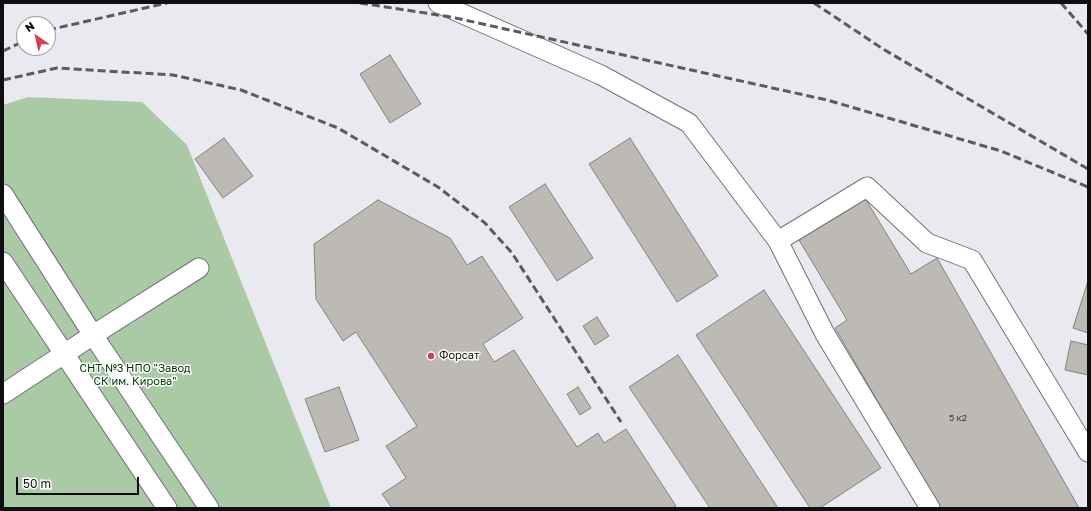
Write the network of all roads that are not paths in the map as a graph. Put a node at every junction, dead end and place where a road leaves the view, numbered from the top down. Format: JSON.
{"nodes":[{"id":1,"x":438,"y":3,"type":"edge"},
{"id":2,"x":3,"y":194,"type":"edge"},
{"id":3,"x":778,"y":241,"type":"junction"},
{"id":4,"x":3,"y":262,"type":"edge"},
{"id":5,"x":199,"y":268,"type":"dead end"},
{"id":6,"x":93,"y":334,"type":"junction"},
{"id":7,"x":64,"y":354,"type":"junction"},
{"id":8,"x":3,"y":394,"type":"edge"},
{"id":9,"x":1088,"y":452,"type":"edge"},
{"id":10,"x":167,"y":508,"type":"edge"},
{"id":11,"x":209,"y":508,"type":"edge"},
{"id":12,"x":930,"y":508,"type":"edge"}],
"edges":[{"from":1,"to":3,"type":"lane"},
{"from":2,"to":6,"type":"lane"},
{"from":3,"to":9,"type":"lane"},
{"from":3,"to":12,"type":"lane"},
{"from":4,"to":7,"type":"lane"},
{"from":5,"to":6,"type":"lane"},
{"from":6,"to":7,"type":"lane"},
{"from":6,"to":11,"type":"lane"},
{"from":7,"to":8,"type":"lane"},
{"from":7,"to":10,"type":"lane"}]}
